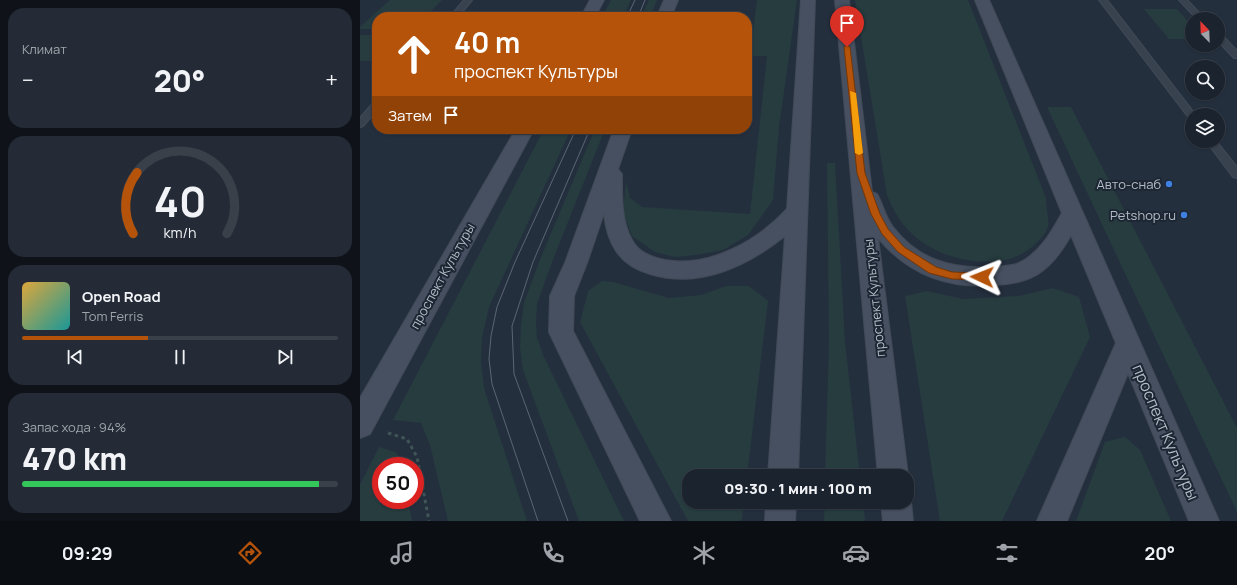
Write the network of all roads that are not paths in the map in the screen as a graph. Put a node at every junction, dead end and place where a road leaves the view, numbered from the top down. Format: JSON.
{"nodes":[{"id":1,"x":468,"y":0,"type":"edge"},
{"id":2,"x":597,"y":0,"type":"edge"},
{"id":3,"x":670,"y":0,"type":"edge"},
{"id":4,"x":808,"y":0,"type":"edge"},
{"id":5,"x":842,"y":0,"type":"edge"},
{"id":6,"x":982,"y":0,"type":"edge"},
{"id":7,"x":1103,"y":0,"type":"edge"},
{"id":8,"x":1183,"y":0,"type":"edge"},
{"id":9,"x":458,"y":12,"type":"edge"},
{"id":10,"x":591,"y":12,"type":"edge"},
{"id":11,"x":666,"y":12,"type":"edge"},
{"id":12,"x":1194,"y":12,"type":"edge"},
{"id":13,"x":1225,"y":43,"type":"edge"},
{"id":14,"x":1237,"y":56,"type":"edge"},
{"id":15,"x":1186,"y":108,"type":"edge"},
{"id":16,"x":372,"y":110,"type":"edge"},
{"id":17,"x":360,"y":124,"type":"edge"},
{"id":18,"x":522,"y":134,"type":"edge"},
{"id":19,"x":621,"y":134,"type":"edge"},
{"id":20,"x":1217,"y":148,"type":"edge"},
{"id":21,"x":612,"y":160,"type":"junction"},
{"id":22,"x":861,"y":173,"type":"junction"},
{"id":23,"x":1237,"y":174,"type":"edge"},
{"id":24,"x":797,"y":212,"type":"junction"},
{"id":25,"x":1073,"y":212,"type":"junction"},
{"id":26,"x":1128,"y":344,"type":"junction"},
{"id":27,"x":360,"y":424,"type":"edge"},
{"id":28,"x":783,"y":469,"type":"edge"},
{"id":29,"x":892,"y":469,"type":"edge"},
{"id":30,"x":781,"y":509,"type":"edge"},
{"id":31,"x":897,"y":509,"type":"edge"},
{"id":32,"x":656,"y":521,"type":"edge"},
{"id":33,"x":780,"y":521,"type":"edge"},
{"id":34,"x":898,"y":521,"type":"edge"},
{"id":35,"x":1052,"y":521,"type":"edge"},
{"id":36,"x":1204,"y":521,"type":"edge"}],
"edges":[{"from":1,"to":9,"type":"lane"},
{"from":2,"to":10,"type":"main road"},
{"from":3,"to":11,"type":"main road"},
{"from":4,"to":24,"type":"main road"},
{"from":5,"to":22,"type":"main road","name":"проспект Культуры"},
{"from":6,"to":25,"type":"main road","name":"проспект Культуры"},
{"from":7,"to":15,"type":"lane"},
{"from":8,"to":12,"type":"lane"},
{"from":13,"to":14,"type":"lane"},
{"from":16,"to":17,"type":"lane"},
{"from":18,"to":27,"type":"main road","name":"проспект Культуры"},
{"from":19,"to":21,"type":"main road"},
{"from":20,"to":23,"type":"lane"},
{"from":21,"to":24,"type":"main road"},
{"from":21,"to":32,"type":"main road"},
{"from":22,"to":25,"type":"main road"},
{"from":22,"to":29,"type":"main road","name":"проспект Культуры"},
{"from":24,"to":28,"type":"main road"},
{"from":25,"to":26,"type":"main road","name":"проспект Культуры"},
{"from":26,"to":35,"type":"main road"},
{"from":26,"to":36,"type":"main road","name":"проспект Культуры"},
{"from":30,"to":33,"type":"main road"},
{"from":31,"to":34,"type":"main road"}]}
